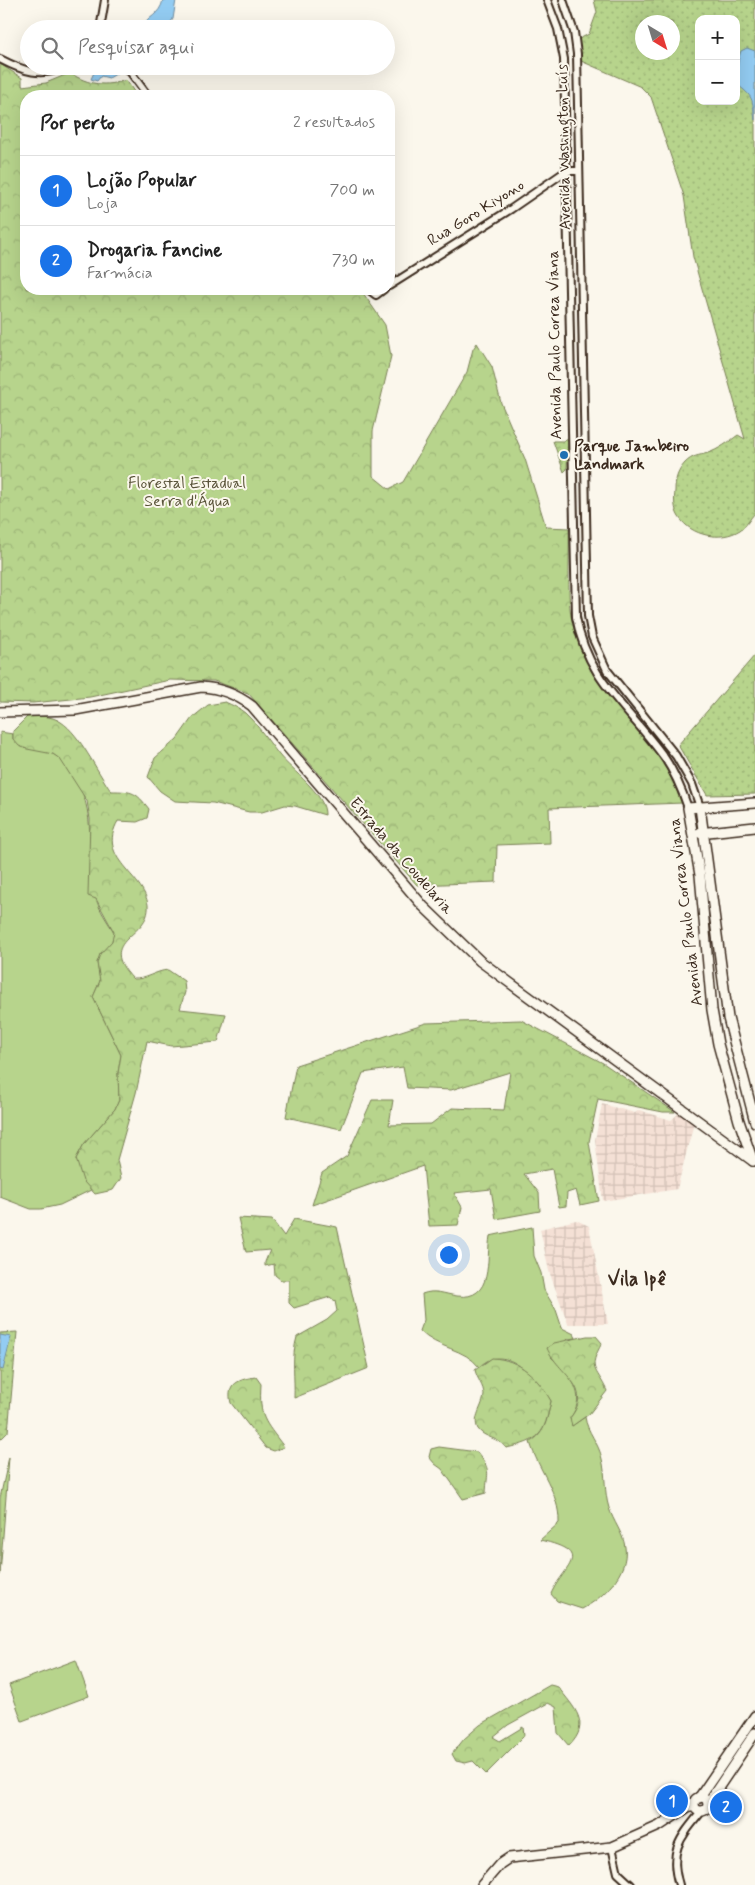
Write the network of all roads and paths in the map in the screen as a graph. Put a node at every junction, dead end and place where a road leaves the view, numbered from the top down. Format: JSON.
{"nodes":[{"id":1,"x":105,"y":0,"type":"edge"},
{"id":2,"x":547,"y":0,"type":"edge"},
{"id":3,"x":563,"y":0,"type":"edge"},
{"id":4,"x":102,"y":20,"type":"edge"},
{"id":5,"x":0,"y":59,"type":"edge"},
{"id":6,"x":20,"y":69,"type":"edge"},
{"id":7,"x":133,"y":75,"type":"edge"},
{"id":8,"x":144,"y":90,"type":"edge"},
{"id":9,"x":566,"y":171,"type":"junction"},
{"id":10,"x":579,"y":171,"type":"junction"},
{"id":11,"x":395,"y":282,"type":"edge"},
{"id":12,"x":583,"y":430,"type":"junction"},
{"id":13,"x":572,"y":431,"type":"junction"},
{"id":14,"x":0,"y":712,"type":"edge"},
{"id":15,"x":755,"y":803,"type":"edge"},
{"id":16,"x":700,"y":807,"type":"junction"},
{"id":17,"x":688,"y":808,"type":"junction"},
{"id":18,"x":755,"y":828,"type":"edge"},
{"id":19,"x":704,"y":832,"type":"junction"},
{"id":20,"x":691,"y":833,"type":"junction"},
{"id":21,"x":755,"y":1122,"type":"edge"},
{"id":22,"x":746,"y":1141,"type":"junction"},
{"id":23,"x":731,"y":1144,"type":"junction"},
{"id":24,"x":754,"y":1162,"type":"edge"},
{"id":25,"x":755,"y":1716,"type":"edge"},
{"id":26,"x":755,"y":1733,"type":"edge"},
{"id":27,"x":700,"y":1805,"type":"junction"},
{"id":28,"x":612,"y":1847,"type":"junction"},
{"id":29,"x":482,"y":1885,"type":"edge"},
{"id":30,"x":631,"y":1885,"type":"edge"},
{"id":31,"x":679,"y":1885,"type":"edge"}],
"edges":[{"from":1,"to":4,"type":"street"},
{"from":2,"to":9,"type":"street","name":"Avenida Paulo Correa Viana"},
{"from":3,"to":10,"type":"street","name":"Avenida Washington Luís"},
{"from":5,"to":6,"type":"street"},
{"from":7,"to":8,"type":"street"},
{"from":9,"to":10,"type":"street"},
{"from":9,"to":11,"type":"street","name":"Rua Goro Kiyono"},
{"from":9,"to":13,"type":"street","name":"Avenida Paulo Correa Viana"},
{"from":10,"to":12,"type":"street","name":"Avenida Washington Luís"},
{"from":12,"to":13,"type":"street"},
{"from":12,"to":16,"type":"street","name":"Avenida Washington Luís"},
{"from":13,"to":17,"type":"street","name":"Avenida Paulo Correa Viana"},
{"from":14,"to":23,"type":"main road","name":"Estrada da Coudelaria"},
{"from":15,"to":16,"type":"main road"},
{"from":16,"to":17,"type":"main road"},
{"from":16,"to":19,"type":"main road"},
{"from":17,"to":20,"type":"main road","name":"Avenida Paulo Correa Viana"},
{"from":18,"to":19,"type":"main road"},
{"from":19,"to":20,"type":"main road"},
{"from":19,"to":21,"type":"main road"},
{"from":20,"to":22,"type":"main road","name":"Avenida Paulo Correa Viana"},
{"from":22,"to":23,"type":"main road"},
{"from":22,"to":24,"type":"main road","name":"Avenida Paulo Correa Viana"},
{"from":23,"to":24,"type":"main road","name":"Estrada da Coudelaria"},
{"from":25,"to":27,"type":"main road"},
{"from":26,"to":27,"type":"main road"},
{"from":27,"to":28,"type":"main road"},
{"from":27,"to":31,"type":"street"},
{"from":28,"to":29,"type":"main road"},
{"from":28,"to":30,"type":"street"}]}
